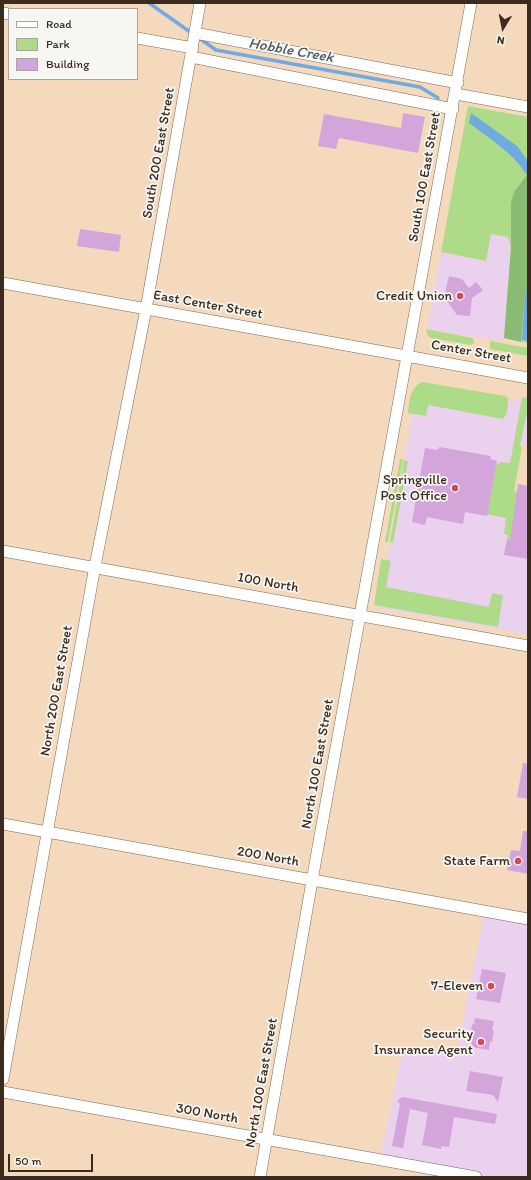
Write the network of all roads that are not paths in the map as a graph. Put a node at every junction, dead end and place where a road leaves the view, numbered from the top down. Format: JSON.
{"nodes":[{"id":1,"x":200,"y":3,"type":"edge"},
{"id":2,"x":471,"y":3,"type":"edge"},
{"id":3,"x":195,"y":33,"type":"junction"},
{"id":4,"x":138,"y":38,"type":"edge"},
{"id":5,"x":192,"y":50,"type":"junction"},
{"id":6,"x":458,"y":83,"type":"junction"},
{"id":7,"x":456,"y":94,"type":"junction"},
{"id":8,"x":528,"y":107,"type":"edge"},
{"id":9,"x":453,"y":109,"type":"junction"},
{"id":10,"x":3,"y":284,"type":"edge"},
{"id":11,"x":146,"y":309,"type":"junction"},
{"id":12,"x":408,"y":356,"type":"junction"},
{"id":13,"x":528,"y":378,"type":"edge"},
{"id":14,"x":3,"y":551,"type":"edge"},
{"id":15,"x":95,"y":566,"type":"junction"},
{"id":16,"x":360,"y":616,"type":"junction"},
{"id":17,"x":528,"y":646,"type":"edge"},
{"id":18,"x":3,"y":824,"type":"edge"},
{"id":19,"x":47,"y":832,"type":"junction"},
{"id":20,"x":313,"y":880,"type":"junction"},
{"id":21,"x":528,"y":918,"type":"edge"},
{"id":22,"x":3,"y":1079,"type":"edge"},
{"id":23,"x":3,"y":1092,"type":"edge"},
{"id":24,"x":267,"y":1140,"type":"junction"},
{"id":25,"x":260,"y":1177,"type":"edge"},
{"id":26,"x":476,"y":1177,"type":"edge"}],
"edges":[{"from":1,"to":3,"type":"street","name":"South 200 East Street"},
{"from":2,"to":6,"type":"street","name":"South 100 East Street"},
{"from":3,"to":5,"type":"street","name":"South 200 East Street"},
{"from":3,"to":6,"type":"street"},
{"from":4,"to":5,"type":"street"},
{"from":5,"to":9,"type":"street"},
{"from":5,"to":11,"type":"street","name":"South 200 East Street"},
{"from":6,"to":7,"type":"street","name":"South 100 East Street"},
{"from":7,"to":8,"type":"street"},
{"from":7,"to":9,"type":"street","name":"South 100 East Street"},
{"from":9,"to":12,"type":"street","name":"South 100 East Street"},
{"from":10,"to":11,"type":"street","name":"East Center Street"},
{"from":11,"to":12,"type":"street","name":"East Center Street"},
{"from":11,"to":15,"type":"street","name":"North 200 East Street"},
{"from":12,"to":13,"type":"street","name":"Center Street"},
{"from":12,"to":16,"type":"street","name":"North 100 East Street"},
{"from":14,"to":15,"type":"street","name":"100 North"},
{"from":15,"to":16,"type":"street","name":"100 North"},
{"from":15,"to":19,"type":"street","name":"North 200 East Street"},
{"from":16,"to":17,"type":"street","name":"100 North"},
{"from":16,"to":20,"type":"street","name":"North 100 East Street"},
{"from":18,"to":19,"type":"street","name":"200 North"},
{"from":19,"to":20,"type":"street","name":"200 North"},
{"from":19,"to":22,"type":"street","name":"North 200 East Street"},
{"from":20,"to":21,"type":"street","name":"200 North"},
{"from":20,"to":24,"type":"street","name":"North 100 East Street"},
{"from":23,"to":24,"type":"street","name":"300 North"},
{"from":24,"to":25,"type":"street","name":"North 100 East Street"},
{"from":24,"to":26,"type":"street","name":"300 North"}]}
